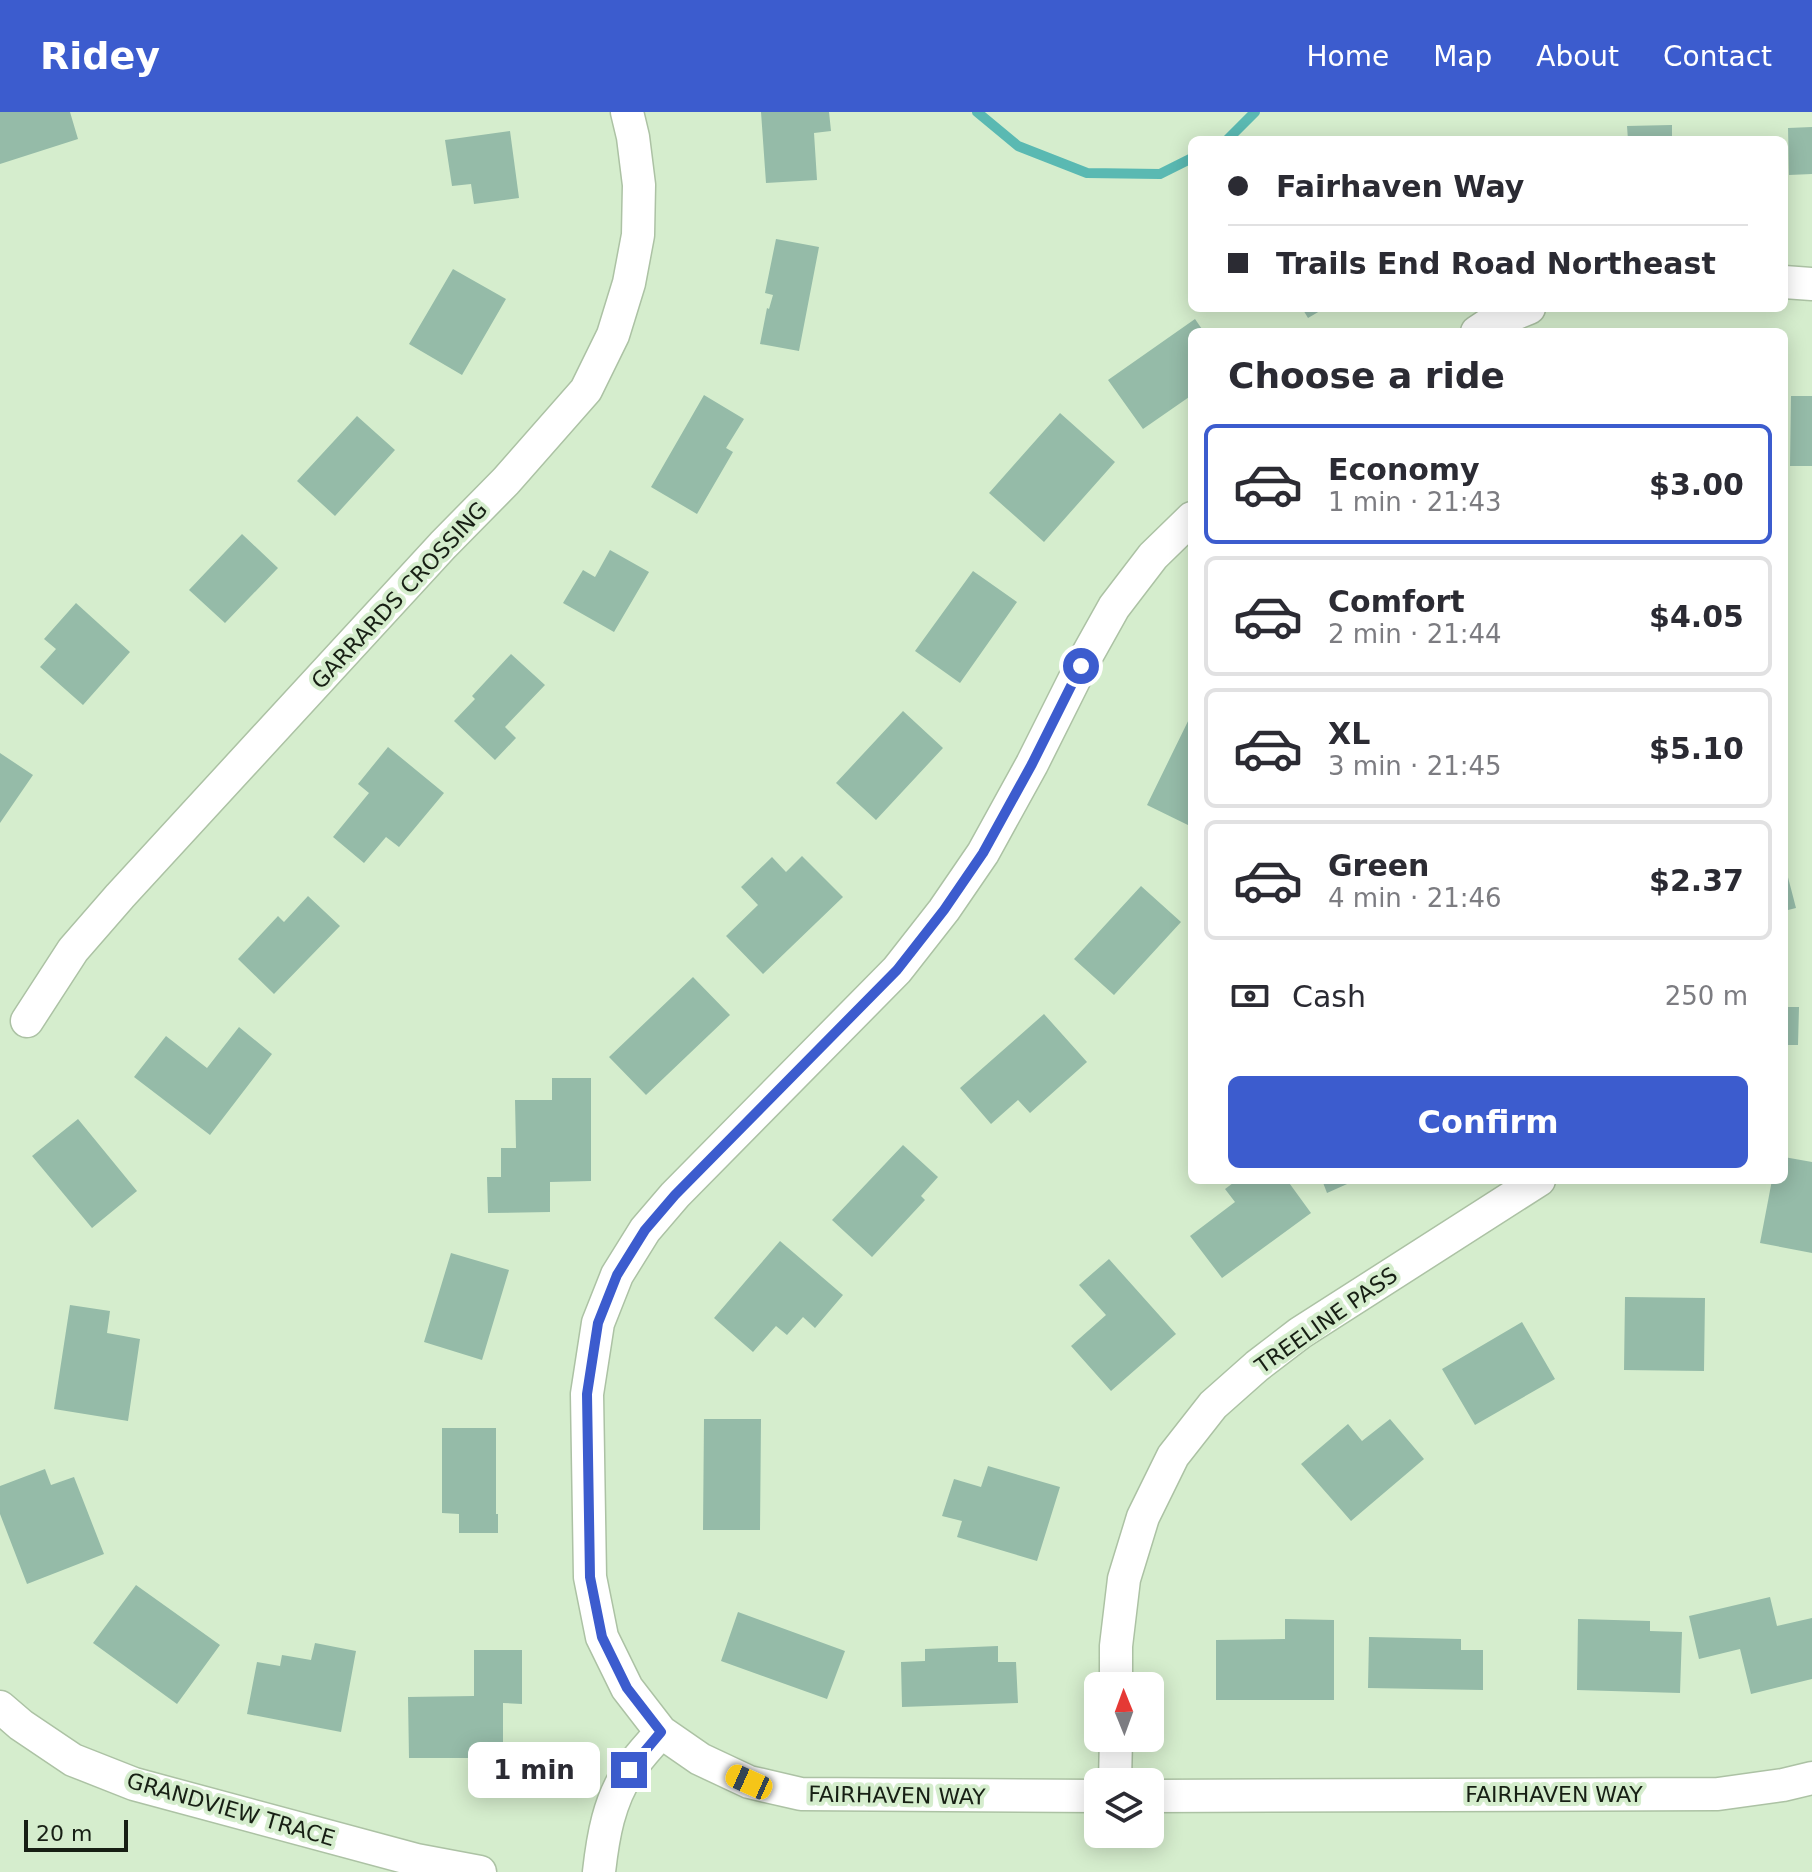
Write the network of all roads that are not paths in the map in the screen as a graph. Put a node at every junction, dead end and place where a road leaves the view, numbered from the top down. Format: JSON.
{"nodes":[{"id":1,"x":627,"y":112,"type":"edge"},
{"id":2,"x":1788,"y":282,"type":"edge"},
{"id":3,"x":1812,"y":284,"type":"edge"},
{"id":4,"x":1519,"y":312,"type":"edge"},
{"id":5,"x":1483,"y":328,"type":"edge"},
{"id":6,"x":1188,"y":522,"type":"edge"},
{"id":7,"x":27,"y":1021,"type":"dead end"},
{"id":8,"x":1533,"y":1184,"type":"edge"},
{"id":9,"x":1116,"y":1672,"type":"edge"},
{"id":10,"x":0,"y":1707,"type":"edge"},
{"id":11,"x":661,"y":1732,"type":"junction"},
{"id":12,"x":1812,"y":1778,"type":"edge"},
{"id":13,"x":1084,"y":1796,"type":"edge"},
{"id":14,"x":1164,"y":1796,"type":"edge"},
{"id":15,"x":480,"y":1872,"type":"edge"},
{"id":16,"x":599,"y":1872,"type":"edge"}],
"edges":[{"from":1,"to":7,"type":"street","name":"GARRARDS CROSSING"},
{"from":2,"to":3,"type":"street"},
{"from":4,"to":5,"type":"street"},
{"from":6,"to":11,"type":"street","name":"FAIRHAVEN WAY"},
{"from":8,"to":9,"type":"street","name":"TREELINE PASS"},
{"from":10,"to":15,"type":"street","name":"GRANDVIEW TRACE"},
{"from":11,"to":13,"type":"street","name":"FAIRHAVEN WAY"},
{"from":11,"to":16,"type":"street"},
{"from":12,"to":14,"type":"street","name":"FAIRHAVEN WAY"}]}
